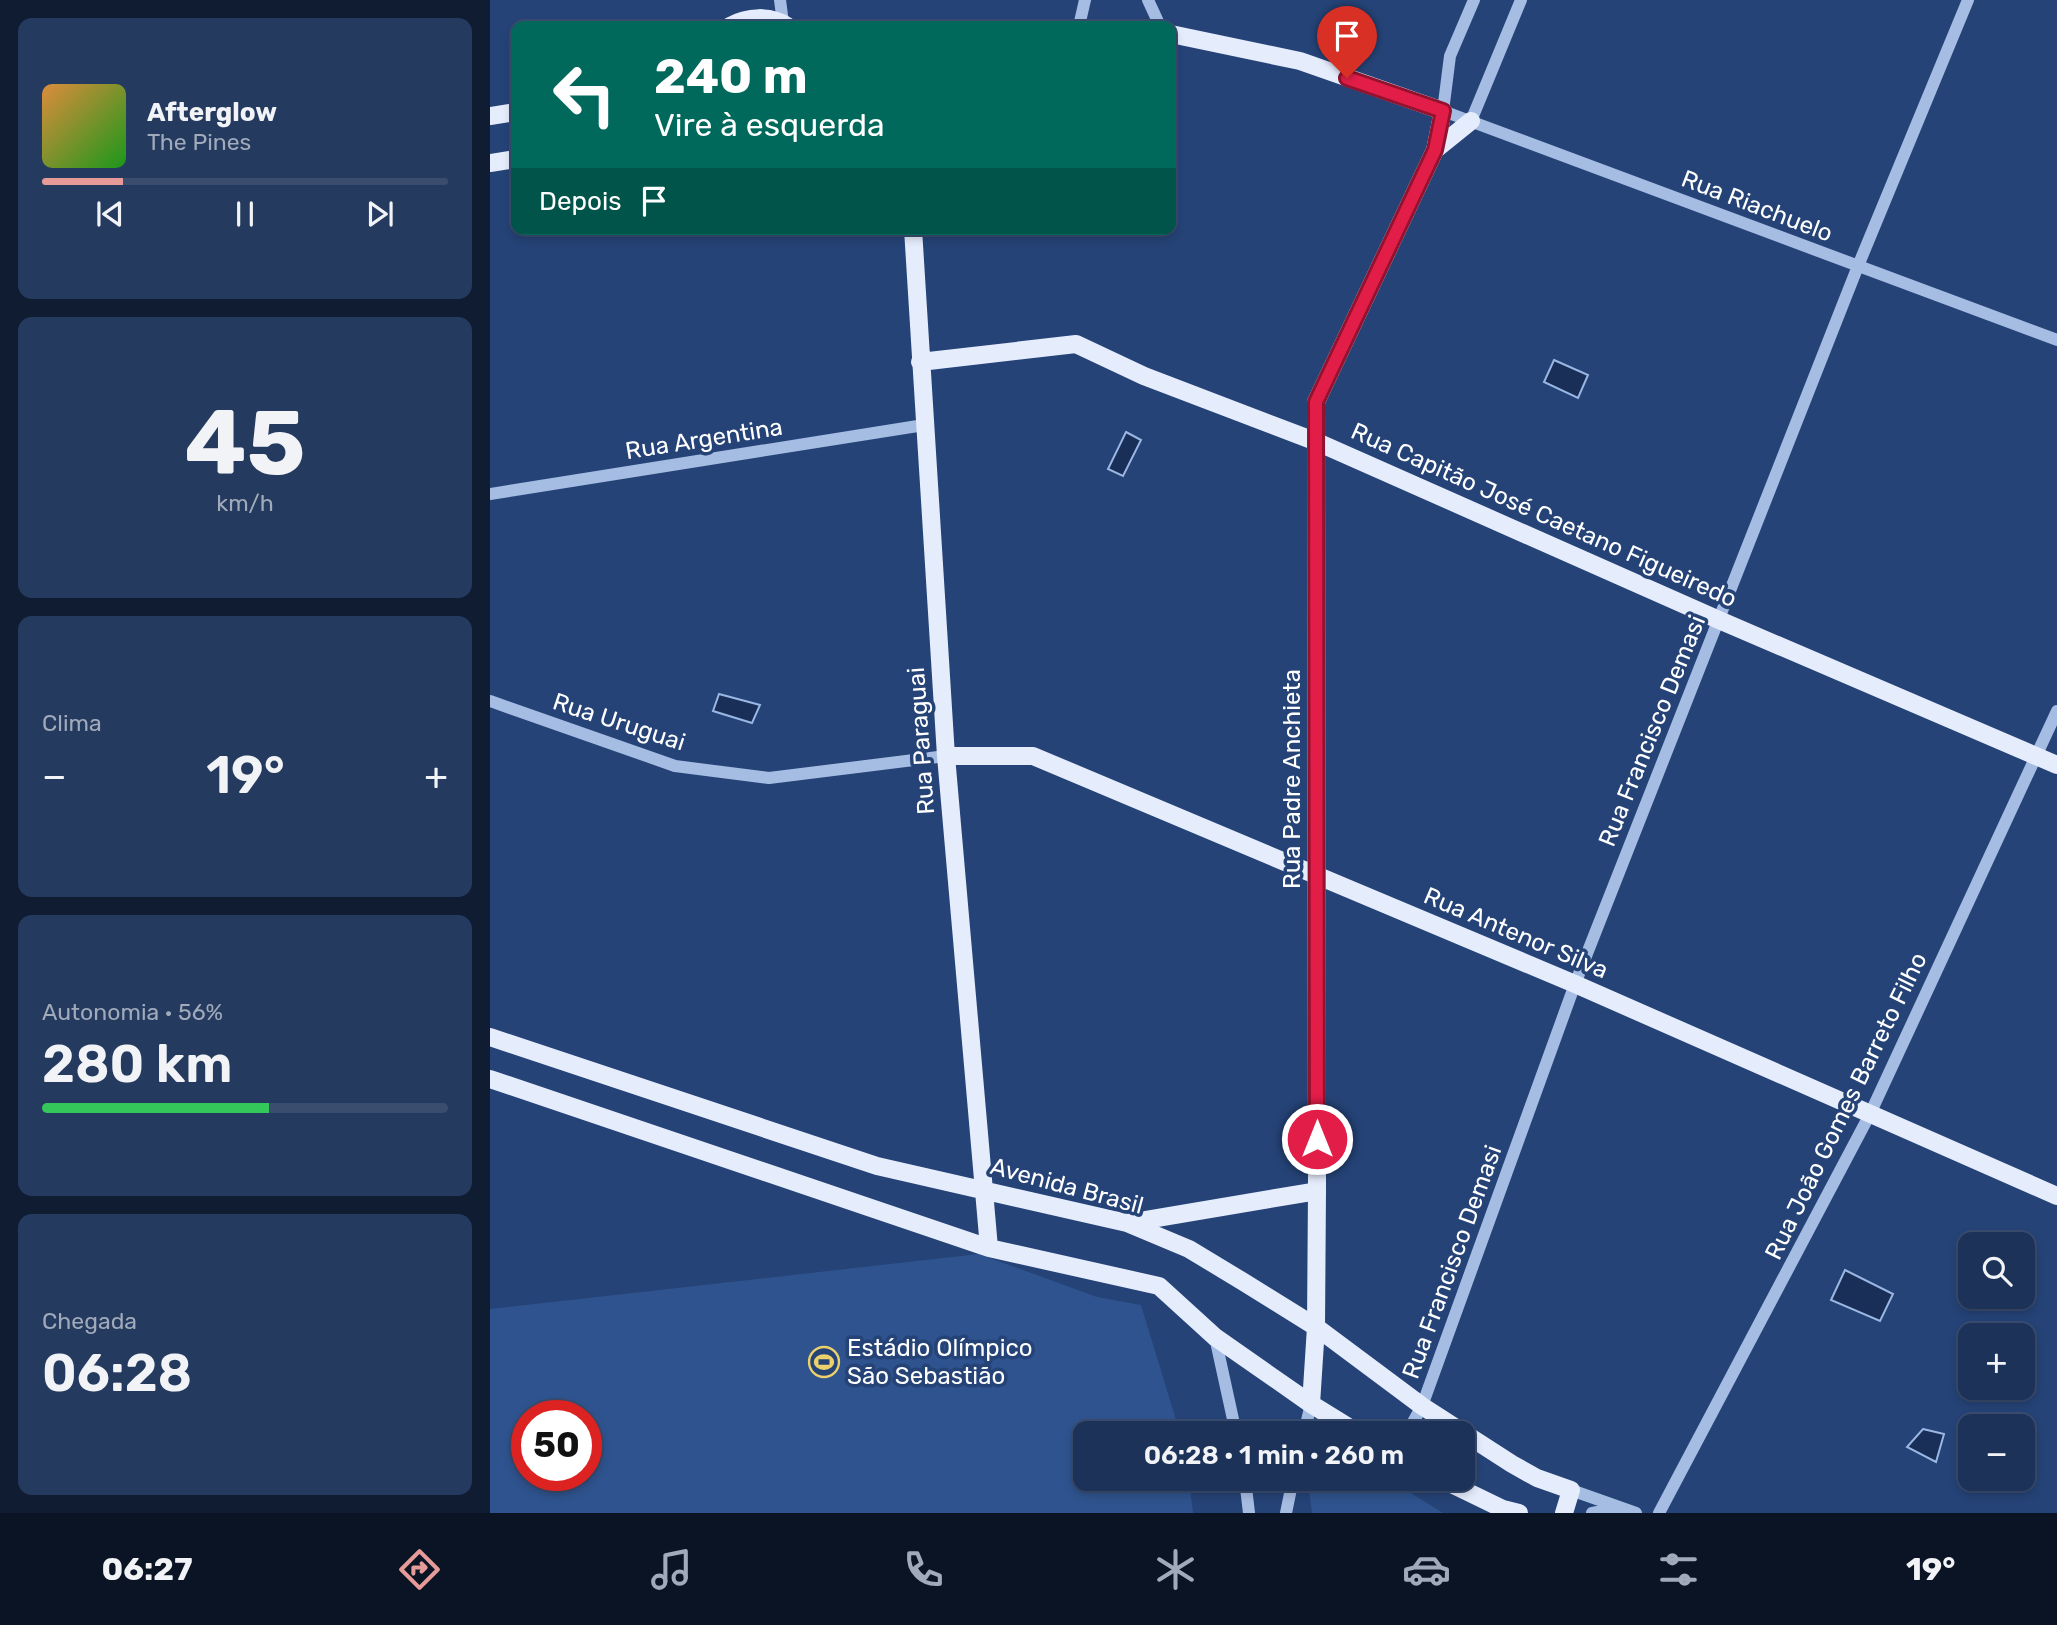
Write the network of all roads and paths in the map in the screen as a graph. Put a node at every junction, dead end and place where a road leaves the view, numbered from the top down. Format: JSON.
{"nodes":[{"id":1,"x":780,"y":0,"type":"edge"},
{"id":2,"x":1084,"y":0,"type":"edge"},
{"id":3,"x":1149,"y":0,"type":"edge"},
{"id":4,"x":1474,"y":0,"type":"edge"},
{"id":5,"x":1521,"y":0,"type":"edge"},
{"id":6,"x":1968,"y":0,"type":"edge"},
{"id":7,"x":747,"y":21,"type":"edge"},
{"id":8,"x":772,"y":21,"type":"edge"},
{"id":9,"x":784,"y":21,"type":"edge"},
{"id":10,"x":1080,"y":21,"type":"edge"},
{"id":11,"x":1158,"y":21,"type":"edge"},
{"id":12,"x":1176,"y":35,"type":"edge"},
{"id":13,"x":1443,"y":111,"type":"junction"},
{"id":14,"x":511,"y":113,"type":"edge"},
{"id":15,"x":490,"y":116,"type":"edge"},
{"id":16,"x":1471,"y":121,"type":"junction"},
{"id":17,"x":1435,"y":150,"type":"junction"},
{"id":18,"x":511,"y":160,"type":"edge"},
{"id":19,"x":490,"y":163,"type":"edge"},
{"id":20,"x":913,"y":235,"type":"edge"},
{"id":21,"x":1858,"y":266,"type":"junction"},
{"id":22,"x":2057,"y":340,"type":"edge"},
{"id":23,"x":920,"y":362,"type":"junction"},
{"id":24,"x":924,"y":425,"type":"junction"},
{"id":25,"x":1317,"y":442,"type":"junction"},
{"id":26,"x":490,"y":494,"type":"edge"},
{"id":27,"x":1719,"y":620,"type":"junction"},
{"id":28,"x":490,"y":701,"type":"edge"},
{"id":29,"x":2057,"y":711,"type":"edge"},
{"id":30,"x":946,"y":756,"type":"junction"},
{"id":31,"x":2036,"y":757,"type":"junction"},
{"id":32,"x":2057,"y":765,"type":"edge"},
{"id":33,"x":1317,"y":876,"type":"junction"},
{"id":34,"x":1575,"y":984,"type":"junction"},
{"id":35,"x":490,"y":1037,"type":"edge"},
{"id":36,"x":490,"y":1079,"type":"edge"},
{"id":37,"x":1870,"y":1114,"type":"junction"},
{"id":38,"x":985,"y":1189,"type":"junction"},
{"id":39,"x":1317,"y":1191,"type":"junction"},
{"id":40,"x":2057,"y":1196,"type":"edge"},
{"id":41,"x":1127,"y":1223,"type":"junction"},
{"id":42,"x":989,"y":1248,"type":"junction"},
{"id":43,"x":1315,"y":1327,"type":"junction"},
{"id":44,"x":1215,"y":1337,"type":"junction"},
{"id":45,"x":1311,"y":1404,"type":"junction"},
{"id":46,"x":1422,"y":1406,"type":"junction"},
{"id":47,"x":1233,"y":1421,"type":"edge"},
{"id":48,"x":1307,"y":1421,"type":"edge"},
{"id":49,"x":1339,"y":1421,"type":"edge"},
{"id":50,"x":1414,"y":1421,"type":"edge"},
{"id":51,"x":1571,"y":1490,"type":"junction"},
{"id":52,"x":1246,"y":1491,"type":"edge"},
{"id":53,"x":1291,"y":1491,"type":"edge"},
{"id":54,"x":1466,"y":1491,"type":"edge"},
{"id":55,"x":1620,"y":1508,"type":"junction"},
{"id":56,"x":1249,"y":1513,"type":"edge"},
{"id":57,"x":1286,"y":1513,"type":"edge"},
{"id":58,"x":1519,"y":1513,"type":"edge"},
{"id":59,"x":1564,"y":1513,"type":"edge"},
{"id":60,"x":1592,"y":1513,"type":"edge"},
{"id":61,"x":1636,"y":1513,"type":"edge"},
{"id":62,"x":1659,"y":1513,"type":"edge"}],
"edges":[{"from":1,"to":9,"type":"street"},
{"from":2,"to":10,"type":"street"},
{"from":3,"to":11,"type":"street"},
{"from":4,"to":13,"type":"street"},
{"from":5,"to":16,"type":"street"},
{"from":6,"to":21,"type":"street","name":"Rua Francisco Demasi"},
{"from":7,"to":8,"type":"main road"},
{"from":12,"to":13,"type":"main road"},
{"from":13,"to":16,"type":"street","name":"Rua Riachuelo"},
{"from":13,"to":17,"type":"main road","name":"Rua Padre Anchieta"},
{"from":14,"to":15,"type":"main road"},
{"from":16,"to":17,"type":"main road","name":"Rua Padre Anchieta"},
{"from":16,"to":21,"type":"street","name":"Rua Riachuelo"},
{"from":17,"to":25,"type":"main road","name":"Rua Padre Anchieta"},
{"from":18,"to":19,"type":"main road"},
{"from":20,"to":23,"type":"main road","name":"Rua Paraguai"},
{"from":21,"to":22,"type":"street","name":"Rua Riachuelo"},
{"from":21,"to":27,"type":"street","name":"Rua Francisco Demasi"},
{"from":23,"to":24,"type":"main road","name":"Rua Paraguai"},
{"from":23,"to":25,"type":"main road","name":"Rua Capitão José Caetano Figueiredo"},
{"from":24,"to":26,"type":"street","name":"Rua Argentina"},
{"from":24,"to":30,"type":"main road","name":"Rua Paraguai"},
{"from":25,"to":27,"type":"main road","name":"Rua Capitão José Caetano Figueiredo"},
{"from":25,"to":33,"type":"main road","name":"Rua Padre Anchieta"},
{"from":27,"to":31,"type":"main road","name":"Rua Capitão José Caetano Figueiredo"},
{"from":27,"to":34,"type":"street","name":"Rua Francisco Demasi"},
{"from":28,"to":30,"type":"street","name":"Rua Uruguai"},
{"from":29,"to":31,"type":"street","name":"Rua João Gomes Barreto Filho"},
{"from":30,"to":33,"type":"main road","name":"Rua Antenor Silva"},
{"from":30,"to":38,"type":"main road","name":"Rua Paraguai"},
{"from":31,"to":32,"type":"main road","name":"Rua Capitão José Caetano Figueiredo"},
{"from":31,"to":37,"type":"street","name":"Rua João Gomes Barreto Filho"},
{"from":33,"to":34,"type":"main road","name":"Rua Antenor Silva"},
{"from":33,"to":39,"type":"main road","name":"Rua Padre Anchieta"},
{"from":34,"to":37,"type":"main road","name":"Rua Antenor Silva"},
{"from":34,"to":46,"type":"street","name":"Rua Francisco Demasi"},
{"from":35,"to":38,"type":"main road","name":"Avenida Brasil"},
{"from":36,"to":42,"type":"main road"},
{"from":37,"to":40,"type":"main road","name":"Rua Antenor Silva"},
{"from":37,"to":62,"type":"street","name":"Rua João Gomes Barreto Filho"},
{"from":38,"to":41,"type":"main road","name":"Avenida Brasil"},
{"from":38,"to":42,"type":"main road","name":"Rua Paraguai"},
{"from":39,"to":41,"type":"main road"},
{"from":39,"to":43,"type":"main road","name":"Rua Padre Anchieta"},
{"from":41,"to":43,"type":"main road","name":"Avenida Brasil"},
{"from":42,"to":44,"type":"main road"},
{"from":43,"to":45,"type":"main road","name":"Rua Padre Anchieta"},
{"from":43,"to":46,"type":"main road","name":"Avenida Brasil"},
{"from":44,"to":45,"type":"main road"},
{"from":44,"to":47,"type":"street"},
{"from":45,"to":48,"type":"street","name":"Rua Padre Anchieta"},
{"from":45,"to":49,"type":"main road"},
{"from":46,"to":50,"type":"street","name":"Rua Francisco Demasi"},
{"from":46,"to":51,"type":"main road","name":"Avenida Brasil"},
{"from":51,"to":55,"type":"street","name":"Avenida Brasil"},
{"from":51,"to":59,"type":"main road"},
{"from":52,"to":56,"type":"street"},
{"from":53,"to":57,"type":"street"},
{"from":54,"to":58,"type":"main road"},
{"from":55,"to":60,"type":"street","name":"Avenida Brasil"},
{"from":55,"to":61,"type":"street","name":"Avenida Brasil"}]}
